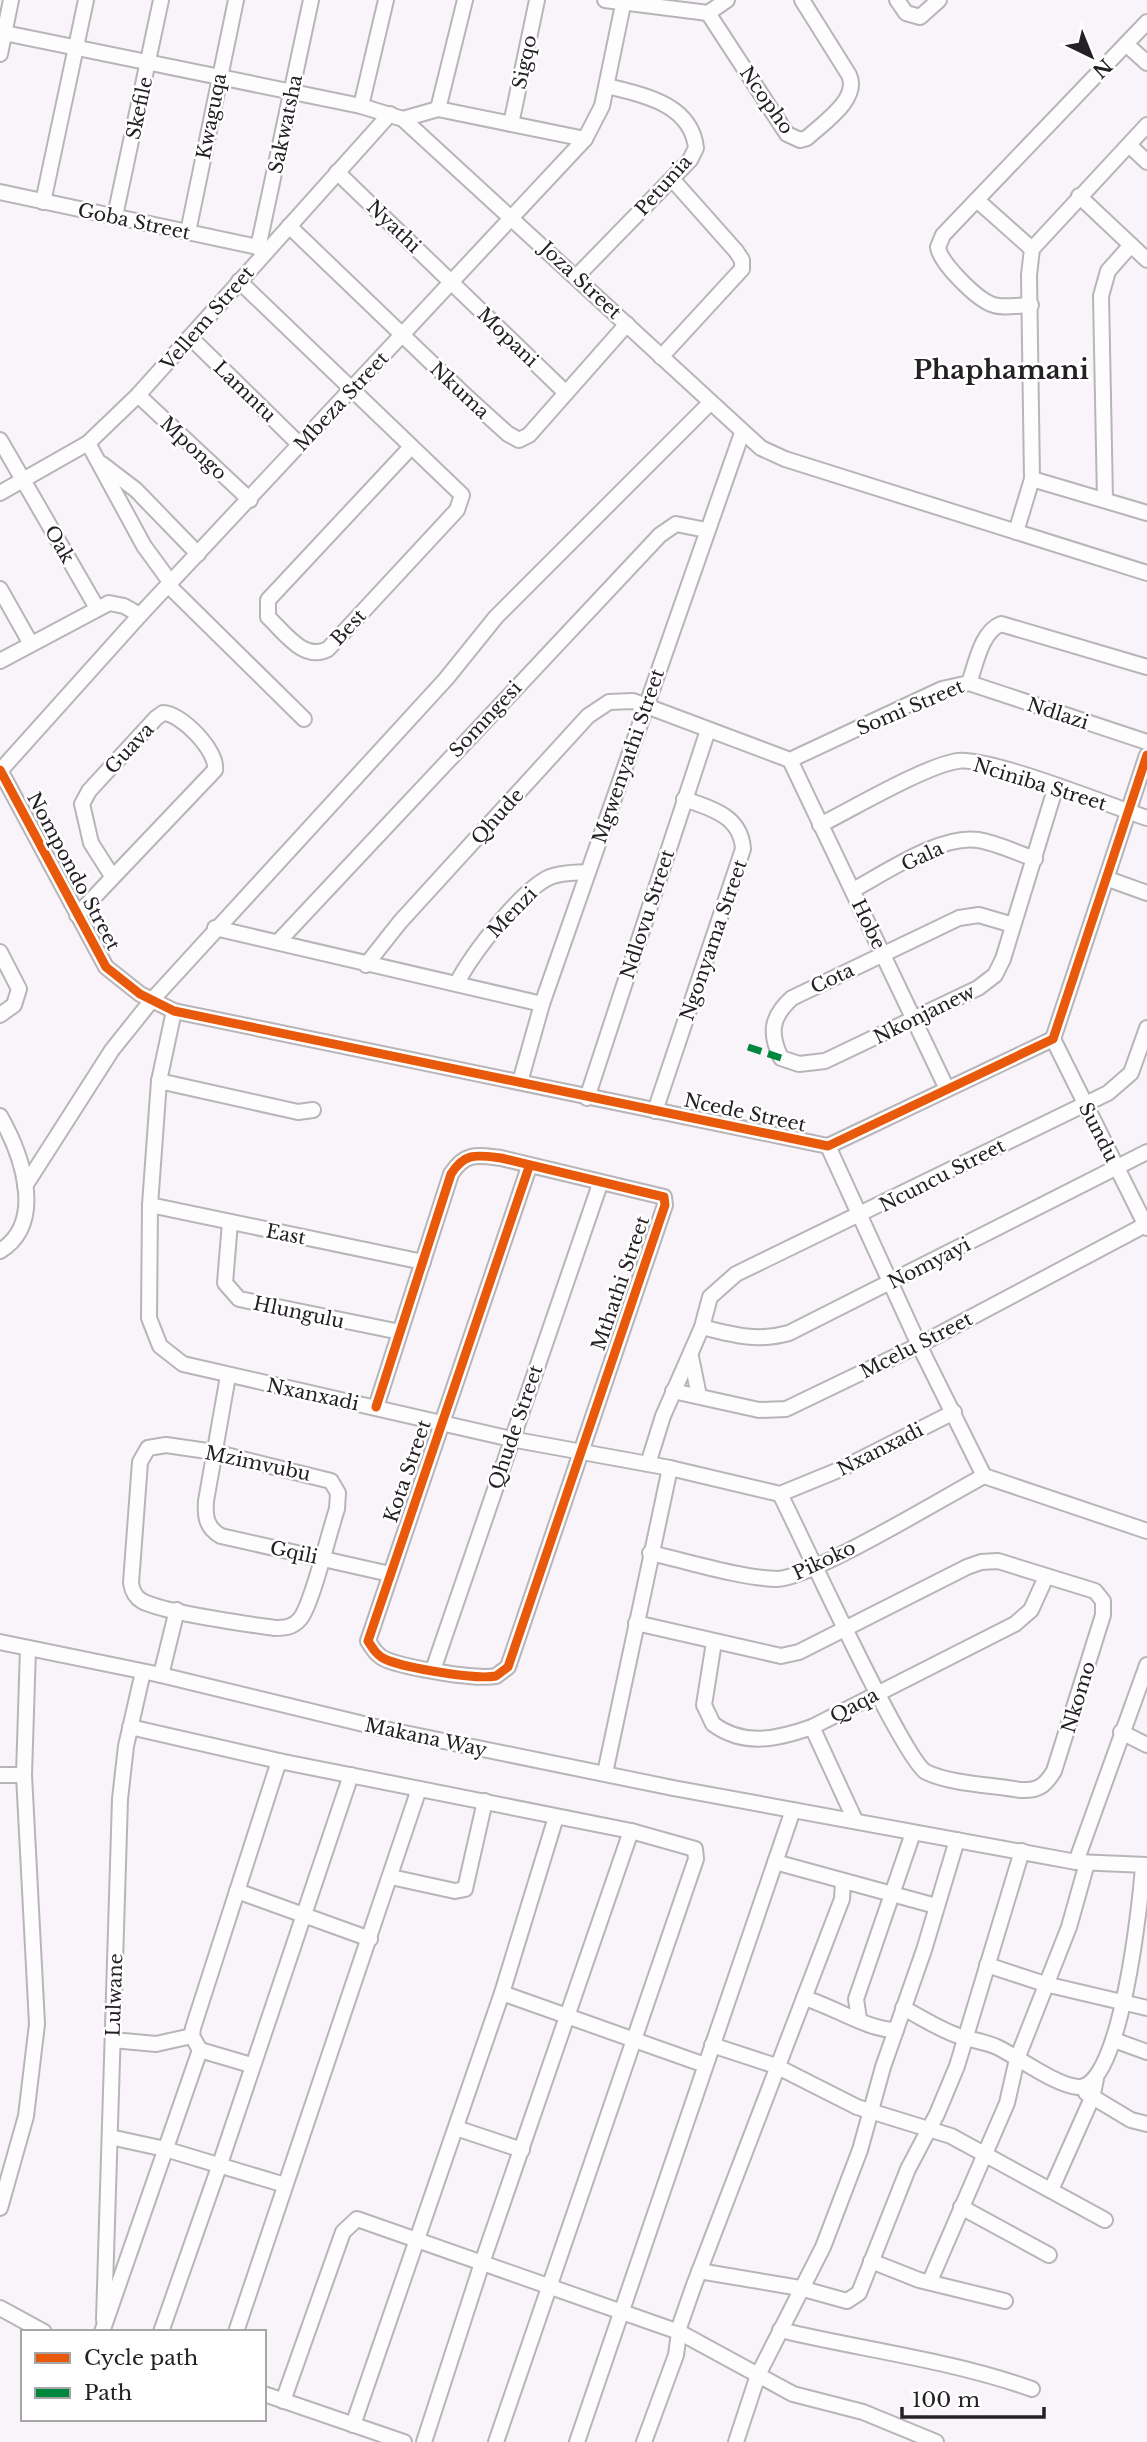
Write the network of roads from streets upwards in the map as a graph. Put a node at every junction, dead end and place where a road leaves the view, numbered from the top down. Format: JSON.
{"nodes":[{"id":1,"x":11,"y":0,"type":"edge"},
{"id":2,"x":86,"y":0,"type":"edge"},
{"id":3,"x":161,"y":0,"type":"edge"},
{"id":4,"x":236,"y":0,"type":"edge"},
{"id":5,"x":310,"y":0,"type":"edge"},
{"id":6,"x":386,"y":0,"type":"edge"},
{"id":7,"x":465,"y":0,"type":"edge"},
{"id":8,"x":537,"y":0,"type":"edge"},
{"id":9,"x":605,"y":0,"type":"edge"},
{"id":10,"x":802,"y":0,"type":"edge"},
{"id":11,"x":897,"y":0,"type":"edge"},
{"id":12,"x":939,"y":0,"type":"edge"},
{"id":13,"x":624,"y":2,"type":"edge"},
{"id":14,"x":717,"y":5,"type":"edge"},
{"id":15,"x":1147,"y":22,"type":"edge"},
{"id":16,"x":2,"y":32,"type":"edge"},
{"id":17,"x":1126,"y":44,"type":"junction"},
{"id":18,"x":76,"y":49,"type":"junction"},
{"id":19,"x":0,"y":54,"type":"edge"},
{"id":20,"x":149,"y":63,"type":"junction"},
{"id":21,"x":1147,"y":63,"type":"edge"},
{"id":22,"x":219,"y":76,"type":"junction"},
{"id":23,"x":607,"y":86,"type":"junction"},
{"id":24,"x":292,"y":91,"type":"junction"},
{"id":25,"x":361,"y":106,"type":"junction"},
{"id":26,"x":438,"y":109,"type":"junction"},
{"id":27,"x":397,"y":116,"type":"junction"},
{"id":28,"x":511,"y":124,"type":"junction"},
{"id":29,"x":1147,"y":125,"type":"edge"},
{"id":30,"x":585,"y":139,"type":"junction"},
{"id":31,"x":1129,"y":145,"type":"junction"},
{"id":32,"x":1147,"y":162,"type":"edge"},
{"id":33,"x":337,"y":172,"type":"junction"},
{"id":34,"x":671,"y":179,"type":"junction"},
{"id":35,"x":0,"y":192,"type":"edge"},
{"id":36,"x":1079,"y":196,"type":"junction"},
{"id":37,"x":978,"y":201,"type":"junction"},
{"id":38,"x":44,"y":202,"type":"junction"},
{"id":39,"x":116,"y":216,"type":"junction"},
{"id":40,"x":512,"y":216,"type":"junction"},
{"id":41,"x":289,"y":226,"type":"junction"},
{"id":42,"x":188,"y":232,"type":"junction"},
{"id":43,"x":1131,"y":245,"type":"junction"},
{"id":44,"x":263,"y":249,"type":"junction"},
{"id":45,"x":1032,"y":249,"type":"junction"},
{"id":46,"x":1147,"y":260,"type":"edge"},
{"id":47,"x":578,"y":276,"type":"junction"},
{"id":48,"x":239,"y":281,"type":"junction"},
{"id":49,"x":450,"y":281,"type":"junction"},
{"id":50,"x":1031,"y":305,"type":"junction"},
{"id":51,"x":627,"y":324,"type":"junction"},
{"id":52,"x":401,"y":335,"type":"junction"},
{"id":53,"x":190,"y":337,"type":"junction"},
{"id":54,"x":662,"y":357,"type":"junction"},
{"id":55,"x":351,"y":390,"type":"junction"},
{"id":56,"x":566,"y":393,"type":"junction"},
{"id":57,"x":138,"y":395,"type":"junction"},
{"id":58,"x":710,"y":403,"type":"junction"},
{"id":59,"x":742,"y":433,"type":"junction"},
{"id":60,"x":0,"y":440,"type":"edge"},
{"id":61,"x":88,"y":443,"type":"junction"},
{"id":62,"x":300,"y":445,"type":"junction"},
{"id":63,"x":411,"y":447,"type":"junction"},
{"id":64,"x":100,"y":463,"type":"junction"},
{"id":65,"x":1032,"y":479,"type":"junction"},
{"id":66,"x":23,"y":480,"type":"junction"},
{"id":67,"x":0,"y":493,"type":"edge"},
{"id":68,"x":250,"y":500,"type":"junction"},
{"id":69,"x":1105,"y":500,"type":"junction"},
{"id":70,"x":1147,"y":513,"type":"edge"},
{"id":71,"x":706,"y":530,"type":"junction"},
{"id":72,"x":1016,"y":532,"type":"junction"},
{"id":73,"x":198,"y":554,"type":"junction"},
{"id":74,"x":1147,"y":573,"type":"edge"},
{"id":75,"x":169,"y":584,"type":"junction"},
{"id":76,"x":0,"y":589,"type":"edge"},
{"id":77,"x":96,"y":608,"type":"junction"},
{"id":78,"x":140,"y":615,"type":"junction"},
{"id":79,"x":31,"y":644,"type":"junction"},
{"id":80,"x":0,"y":661,"type":"edge"},
{"id":81,"x":1147,"y":667,"type":"edge"},
{"id":82,"x":969,"y":683,"type":"junction"},
{"id":83,"x":646,"y":705,"type":"junction"},
{"id":84,"x":304,"y":719,"type":"dead end"},
{"id":85,"x":708,"y":730,"type":"junction"},
{"id":86,"x":1147,"y":742,"type":"edge"},
{"id":87,"x":1147,"y":755,"type":"edge"},
{"id":88,"x":790,"y":760,"type":"junction"},
{"id":89,"x":0,"y":770,"type":"edge"},
{"id":90,"x":1056,"y":786,"type":"junction"},
{"id":91,"x":684,"y":799,"type":"junction"},
{"id":92,"x":1130,"y":812,"type":"junction"},
{"id":93,"x":1147,"y":818,"type":"edge"},
{"id":94,"x":820,"y":825,"type":"junction"},
{"id":95,"x":1035,"y":859,"type":"junction"},
{"id":96,"x":588,"y":872,"type":"junction"},
{"id":97,"x":112,"y":876,"type":"junction"},
{"id":98,"x":1108,"y":879,"type":"junction"},
{"id":99,"x":853,"y":890,"type":"junction"},
{"id":100,"x":1147,"y":893,"type":"edge"},
{"id":101,"x":77,"y":915,"type":"junction"},
{"id":102,"x":1013,"y":925,"type":"junction"},
{"id":103,"x":215,"y":928,"type":"junction"},
{"id":104,"x":278,"y":942,"type":"junction"},
{"id":105,"x":0,"y":952,"type":"edge"},
{"id":106,"x":883,"y":954,"type":"junction"},
{"id":107,"x":366,"y":965,"type":"junction"},
{"id":108,"x":457,"y":983,"type":"junction"},
{"id":109,"x":125,"y":984,"type":"joint"},
{"id":110,"x":152,"y":1000,"type":"junction"},
{"id":111,"x":542,"y":1004,"type":"junction"},
{"id":112,"x":174,"y":1011,"type":"junction"},
{"id":113,"x":0,"y":1015,"type":"edge"},
{"id":114,"x":914,"y":1018,"type":"junction"},
{"id":115,"x":1147,"y":1028,"type":"edge"},
{"id":116,"x":1053,"y":1039,"type":"junction"},
{"id":117,"x":781,"y":1058,"type":"joint"},
{"id":118,"x":159,"y":1081,"type":"junction"},
{"id":119,"x":520,"y":1082,"type":"junction"},
{"id":120,"x":947,"y":1089,"type":"junction"},
{"id":121,"x":587,"y":1098,"type":"junction"},
{"id":122,"x":1085,"y":1104,"type":"junction"},
{"id":123,"x":313,"y":1110,"type":"dead end"},
{"id":124,"x":655,"y":1111,"type":"junction"},
{"id":125,"x":0,"y":1116,"type":"edge"},
{"id":126,"x":828,"y":1146,"type":"junction"},
{"id":127,"x":1147,"y":1152,"type":"edge"},
{"id":128,"x":528,"y":1167,"type":"junction"},
{"id":129,"x":1116,"y":1167,"type":"junction"},
{"id":130,"x":600,"y":1184,"type":"junction"},
{"id":131,"x":25,"y":1186,"type":"junction"},
{"id":132,"x":150,"y":1205,"type":"junction"},
{"id":133,"x":860,"y":1216,"type":"junction"},
{"id":134,"x":230,"y":1222,"type":"junction"},
{"id":135,"x":1146,"y":1226,"type":"edge"},
{"id":136,"x":0,"y":1251,"type":"edge"},
{"id":137,"x":423,"y":1262,"type":"junction"},
{"id":138,"x":890,"y":1283,"type":"junction"},
{"id":139,"x":702,"y":1326,"type":"junction"},
{"id":140,"x":400,"y":1332,"type":"junction"},
{"id":141,"x":919,"y":1345,"type":"junction"},
{"id":142,"x":691,"y":1355,"type":"junction"},
{"id":143,"x":229,"y":1376,"type":"junction"},
{"id":144,"x":673,"y":1391,"type":"junction"},
{"id":145,"x":699,"y":1396,"type":"junction"},
{"id":146,"x":376,"y":1408,"type":"junction"},
{"id":147,"x":954,"y":1412,"type":"junction"},
{"id":148,"x":442,"y":1422,"type":"junction"},
{"id":149,"x":511,"y":1439,"type":"junction"},
{"id":150,"x":214,"y":1452,"type":"junction"},
{"id":151,"x":580,"y":1453,"type":"junction"},
{"id":152,"x":648,"y":1464,"type":"junction"},
{"id":153,"x":670,"y":1468,"type":"junction"},
{"id":154,"x":984,"y":1476,"type":"junction"},
{"id":155,"x":780,"y":1494,"type":"junction"},
{"id":156,"x":1147,"y":1531,"type":"edge"},
{"id":157,"x":650,"y":1553,"type":"junction"},
{"id":158,"x":321,"y":1558,"type":"junction"},
{"id":159,"x":817,"y":1566,"type":"junction"},
{"id":160,"x":390,"y":1574,"type":"junction"},
{"id":161,"x":1046,"y":1577,"type":"junction"},
{"id":162,"x":177,"y":1610,"type":"junction"},
{"id":163,"x":636,"y":1623,"type":"junction"},
{"id":164,"x":846,"y":1627,"type":"junction"},
{"id":165,"x":0,"y":1642,"type":"edge"},
{"id":166,"x":714,"y":1642,"type":"junction"},
{"id":167,"x":28,"y":1648,"type":"junction"},
{"id":168,"x":1147,"y":1665,"type":"edge"},
{"id":169,"x":508,"y":1667,"type":"joint"},
{"id":170,"x":433,"y":1670,"type":"junction"},
{"id":171,"x":143,"y":1672,"type":"junction"},
{"id":172,"x":161,"y":1675,"type":"junction"},
{"id":173,"x":878,"y":1692,"type":"junction"},
{"id":174,"x":130,"y":1727,"type":"junction"},
{"id":175,"x":812,"y":1727,"type":"junction"},
{"id":176,"x":1121,"y":1732,"type":"junction"},
{"id":177,"x":1147,"y":1745,"type":"edge"},
{"id":178,"x":279,"y":1761,"type":"junction"},
{"id":179,"x":605,"y":1773,"type":"junction"},
{"id":180,"x":0,"y":1775,"type":"edge"},
{"id":181,"x":24,"y":1775,"type":"junction"},
{"id":182,"x":351,"y":1775,"type":"junction"},
{"id":183,"x":419,"y":1790,"type":"junction"},
{"id":184,"x":485,"y":1801,"type":"junction"},
{"id":185,"x":793,"y":1810,"type":"junction"},
{"id":186,"x":556,"y":1817,"type":"junction"},
{"id":187,"x":855,"y":1821,"type":"junction"},
{"id":188,"x":631,"y":1831,"type":"junction"},
{"id":189,"x":913,"y":1833,"type":"junction"},
{"id":190,"x":957,"y":1840,"type":"junction"},
{"id":191,"x":1022,"y":1851,"type":"junction"},
{"id":192,"x":775,"y":1862,"type":"junction"},
{"id":193,"x":1081,"y":1863,"type":"junction"},
{"id":194,"x":1145,"y":1865,"type":"edge"},
{"id":195,"x":391,"y":1877,"type":"junction"},
{"id":196,"x":843,"y":1882,"type":"junction"},
{"id":197,"x":237,"y":1891,"type":"junction"},
{"id":198,"x":893,"y":1895,"type":"junction"},
{"id":199,"x":936,"y":1906,"type":"junction"},
{"id":200,"x":303,"y":1915,"type":"junction"},
{"id":201,"x":1140,"y":1936,"type":"edge"},
{"id":202,"x":370,"y":1938,"type":"junction"},
{"id":203,"x":987,"y":1965,"type":"junction"},
{"id":204,"x":1045,"y":1984,"type":"junction"},
{"id":205,"x":502,"y":1993,"type":"junction"},
{"id":206,"x":804,"y":1998,"type":"junction"},
{"id":207,"x":1122,"y":2002,"type":"junction"},
{"id":208,"x":1147,"y":2007,"type":"edge"},
{"id":209,"x":903,"y":2008,"type":"junction"},
{"id":210,"x":568,"y":2016,"type":"junction"},
{"id":211,"x":859,"y":2019,"type":"junction"},
{"id":212,"x":896,"y":2031,"type":"junction"},
{"id":213,"x":192,"y":2036,"type":"junction"},
{"id":214,"x":967,"y":2038,"type":"junction"},
{"id":215,"x":636,"y":2039,"type":"junction"},
{"id":216,"x":113,"y":2040,"type":"junction"},
{"id":217,"x":1114,"y":2040,"type":"junction"},
{"id":218,"x":712,"y":2045,"type":"junction"},
{"id":219,"x":200,"y":2050,"type":"junction"},
{"id":220,"x":1147,"y":2052,"type":"edge"},
{"id":221,"x":1017,"y":2059,"type":"junction"},
{"id":222,"x":251,"y":2065,"type":"junction"},
{"id":223,"x":705,"y":2065,"type":"junction"},
{"id":224,"x":776,"y":2066,"type":"junction"},
{"id":225,"x":1097,"y":2079,"type":"junction"},
{"id":226,"x":1078,"y":2087,"type":"junction"},
{"id":227,"x":1092,"y":2098,"type":"junction"},
{"id":228,"x":871,"y":2112,"type":"junction"},
{"id":229,"x":1147,"y":2124,"type":"edge"},
{"id":230,"x":456,"y":2128,"type":"junction"},
{"id":231,"x":930,"y":2128,"type":"junction"},
{"id":232,"x":110,"y":2137,"type":"junction"},
{"id":233,"x":165,"y":2149,"type":"junction"},
{"id":234,"x":522,"y":2150,"type":"junction"},
{"id":235,"x":984,"y":2157,"type":"junction"},
{"id":236,"x":220,"y":2164,"type":"junction"},
{"id":237,"x":285,"y":2185,"type":"junction"},
{"id":238,"x":1051,"y":2190,"type":"junction"},
{"id":239,"x":961,"y":2207,"type":"junction"},
{"id":240,"x":0,"y":2208,"type":"edge"},
{"id":241,"x":1105,"y":2220,"type":"dead end"},
{"id":242,"x":415,"y":2241,"type":"junction"},
{"id":243,"x":1049,"y":2255,"type":"dead end"},
{"id":244,"x":871,"y":2261,"type":"junction"},
{"id":245,"x":482,"y":2263,"type":"junction"},
{"id":246,"x":699,"y":2271,"type":"junction"},
{"id":247,"x":930,"y":2281,"type":"junction"},
{"id":248,"x":549,"y":2287,"type":"junction"},
{"id":249,"x":800,"y":2288,"type":"junction"},
{"id":250,"x":1005,"y":2301,"type":"dead end"},
{"id":251,"x":0,"y":2308,"type":"edge"},
{"id":252,"x":620,"y":2312,"type":"junction"},
{"id":253,"x":103,"y":2326,"type":"edge"},
{"id":254,"x":40,"y":2330,"type":"edge"},
{"id":255,"x":162,"y":2330,"type":"edge"},
{"id":256,"x":237,"y":2330,"type":"edge"},
{"id":257,"x":780,"y":2330,"type":"junction"},
{"id":258,"x":679,"y":2332,"type":"junction"},
{"id":259,"x":758,"y":2375,"type":"junction"},
{"id":260,"x":1032,"y":2389,"type":"dead end"},
{"id":261,"x":266,"y":2395,"type":"edge"},
{"id":262,"x":283,"y":2401,"type":"junction"},
{"id":263,"x":353,"y":2425,"type":"junction"},
{"id":264,"x":404,"y":2442,"type":"edge"},
{"id":265,"x":424,"y":2442,"type":"edge"},
{"id":266,"x":496,"y":2442,"type":"edge"},
{"id":267,"x":577,"y":2442,"type":"edge"},
{"id":268,"x":644,"y":2442,"type":"edge"},
{"id":269,"x":736,"y":2442,"type":"edge"},
{"id":270,"x":936,"y":2442,"type":"edge"}],
"edges":[{"from":1,"to":16,"type":"street"},
{"from":2,"to":18,"type":"street"},
{"from":3,"to":20,"type":"street","name":"Skefile"},
{"from":4,"to":22,"type":"street","name":"Kwaguqa"},
{"from":5,"to":24,"type":"street","name":"Sakwatsha"},
{"from":6,"to":25,"type":"street"},
{"from":7,"to":26,"type":"street"},
{"from":8,"to":28,"type":"street","name":"Sigqo"},
{"from":9,"to":13,"type":"street"},
{"from":10,"to":14,"type":"street","name":"Ncopho"},
{"from":11,"to":12,"type":"street"},
{"from":13,"to":14,"type":"street"},
{"from":13,"to":23,"type":"street","name":"Mbeza Street"},
{"from":15,"to":17,"type":"street"},
{"from":16,"to":18,"type":"street","name":"Joza Street"},
{"from":16,"to":19,"type":"street"},
{"from":17,"to":21,"type":"street"},
{"from":17,"to":37,"type":"street"},
{"from":18,"to":20,"type":"street","name":"Joza Street"},
{"from":18,"to":38,"type":"street"},
{"from":20,"to":22,"type":"street","name":"Joza Street"},
{"from":20,"to":39,"type":"street","name":"Skefile"},
{"from":22,"to":24,"type":"street","name":"Joza Street"},
{"from":22,"to":42,"type":"street","name":"Kwaguqa"},
{"from":23,"to":30,"type":"street","name":"Mbeza Street"},
{"from":23,"to":34,"type":"street","name":"Petunia"},
{"from":24,"to":25,"type":"street","name":"Joza Street"},
{"from":24,"to":44,"type":"street","name":"Sakwatsha"},
{"from":25,"to":27,"type":"street","name":"Joza Street"},
{"from":26,"to":27,"type":"street"},
{"from":26,"to":28,"type":"street"},
{"from":27,"to":33,"type":"street","name":"Vellem Street"},
{"from":27,"to":40,"type":"street","name":"Joza Street"},
{"from":28,"to":30,"type":"street"},
{"from":29,"to":31,"type":"street"},
{"from":30,"to":40,"type":"street","name":"Mbeza Street"},
{"from":31,"to":32,"type":"street"},
{"from":31,"to":36,"type":"street"},
{"from":33,"to":41,"type":"street","name":"Vellem Street"},
{"from":33,"to":49,"type":"street","name":"Nyathi"},
{"from":34,"to":47,"type":"street","name":"Petunia"},
{"from":34,"to":54,"type":"street"},
{"from":35,"to":38,"type":"street","name":"Goba Street"},
{"from":36,"to":43,"type":"street"},
{"from":36,"to":45,"type":"street"},
{"from":37,"to":45,"type":"street"},
{"from":37,"to":50,"type":"street"},
{"from":38,"to":39,"type":"street","name":"Goba Street"},
{"from":39,"to":42,"type":"street","name":"Goba Street"},
{"from":40,"to":47,"type":"street","name":"Joza Street"},
{"from":40,"to":49,"type":"street","name":"Mbeza Street"},
{"from":41,"to":44,"type":"street","name":"Vellem Street"},
{"from":41,"to":52,"type":"street","name":"Nkuma"},
{"from":42,"to":44,"type":"street","name":"Goba Street"},
{"from":43,"to":46,"type":"street"},
{"from":43,"to":69,"type":"street"},
{"from":44,"to":48,"type":"street","name":"Vellem Street"},
{"from":45,"to":50,"type":"street"},
{"from":47,"to":51,"type":"street","name":"Joza Street"},
{"from":48,"to":53,"type":"street","name":"Vellem Street"},
{"from":48,"to":55,"type":"street","name":"Best"},
{"from":49,"to":52,"type":"street","name":"Mbeza Street"},
{"from":49,"to":56,"type":"street","name":"Mopani"},
{"from":50,"to":65,"type":"street"},
{"from":51,"to":54,"type":"street","name":"Joza Street"},
{"from":51,"to":56,"type":"street","name":"Nkuma"},
{"from":52,"to":55,"type":"street","name":"Mbeza Street"},
{"from":52,"to":56,"type":"street","name":"Nkuma"},
{"from":53,"to":57,"type":"street","name":"Vellem Street"},
{"from":53,"to":62,"type":"street","name":"Lamntu"},
{"from":54,"to":58,"type":"street","name":"Joza Street"},
{"from":55,"to":62,"type":"street","name":"Mbeza Street"},
{"from":55,"to":63,"type":"street","name":"Best"},
{"from":57,"to":61,"type":"street","name":"Vellem Street"},
{"from":57,"to":68,"type":"street","name":"Mpongo"},
{"from":58,"to":59,"type":"street","name":"Joza Street"},
{"from":58,"to":103,"type":"street"},
{"from":59,"to":71,"type":"street","name":"Mgwenyathi Street"},
{"from":59,"to":72,"type":"street","name":"Joza Street"},
{"from":60,"to":66,"type":"street","name":"Oak"},
{"from":61,"to":64,"type":"street"},
{"from":61,"to":66,"type":"street","name":"Vellem Street"},
{"from":62,"to":68,"type":"street","name":"Mbeza Street"},
{"from":63,"to":63,"type":"street","name":"Best"},
{"from":64,"to":73,"type":"street"},
{"from":64,"to":75,"type":"street"},
{"from":65,"to":69,"type":"street"},
{"from":65,"to":72,"type":"street"},
{"from":66,"to":67,"type":"street","name":"Vellem Street"},
{"from":66,"to":77,"type":"street","name":"Oak"},
{"from":68,"to":73,"type":"street","name":"Mbeza Street"},
{"from":69,"to":70,"type":"street"},
{"from":71,"to":83,"type":"street","name":"Mgwenyathi Street"},
{"from":71,"to":104,"type":"street","name":"Somngesi"},
{"from":72,"to":74,"type":"street","name":"Joza Street"},
{"from":73,"to":75,"type":"street","name":"Mbeza Street"},
{"from":75,"to":78,"type":"street","name":"Mbeza Street"},
{"from":75,"to":84,"type":"street"},
{"from":76,"to":79,"type":"street"},
{"from":77,"to":78,"type":"street"},
{"from":77,"to":79,"type":"street"},
{"from":78,"to":89,"type":"street","name":"Mbeza Street"},
{"from":79,"to":80,"type":"street"},
{"from":81,"to":82,"type":"street","name":"Somi Street"},
{"from":82,"to":86,"type":"street","name":"Ndlazi"},
{"from":82,"to":88,"type":"street","name":"Somi Street"},
{"from":83,"to":85,"type":"street"},
{"from":83,"to":96,"type":"street","name":"Mgwenyathi Street"},
{"from":83,"to":107,"type":"street","name":"Qhude"},
{"from":85,"to":88,"type":"street"},
{"from":85,"to":91,"type":"street","name":"Ndlovu Street"},
{"from":87,"to":92,"type":"street"},
{"from":88,"to":94,"type":"street","name":"Hobe"},
{"from":89,"to":101,"type":"street","name":"Nompondo Street"},
{"from":90,"to":92,"type":"street","name":"Nciniba Street"},
{"from":90,"to":94,"type":"street","name":"Nciniba Street"},
{"from":90,"to":95,"type":"street","name":"Nkonjanew"},
{"from":91,"to":121,"type":"street","name":"Ndlovu Street"},
{"from":91,"to":124,"type":"street","name":"Ngonyama Street"},
{"from":92,"to":93,"type":"street","name":"Nciniba Street"},
{"from":92,"to":98,"type":"street"},
{"from":94,"to":99,"type":"street","name":"Hobe"},
{"from":95,"to":99,"type":"street","name":"Gala"},
{"from":95,"to":102,"type":"street","name":"Nkonjanew"},
{"from":96,"to":108,"type":"street","name":"Menzi"},
{"from":96,"to":111,"type":"street","name":"Mgwenyathi Street"},
{"from":97,"to":97,"type":"street","name":"Guava"},
{"from":97,"to":101,"type":"street","name":"Guava"},
{"from":98,"to":100,"type":"street"},
{"from":98,"to":116,"type":"street"},
{"from":99,"to":106,"type":"street","name":"Hobe"},
{"from":101,"to":109,"type":"street","name":"Nompondo Street"},
{"from":102,"to":106,"type":"street","name":"Cota"},
{"from":102,"to":114,"type":"street","name":"Nkonjanew"},
{"from":103,"to":104,"type":"street"},
{"from":103,"to":110,"type":"street"},
{"from":104,"to":107,"type":"street"},
{"from":105,"to":113,"type":"street"},
{"from":106,"to":114,"type":"street","name":"Hobe"},
{"from":106,"to":117,"type":"street","name":"Cota"},
{"from":107,"to":108,"type":"street"},
{"from":108,"to":111,"type":"street"},
{"from":109,"to":110,"type":"street","name":"Ncede Street"},
{"from":110,"to":112,"type":"street","name":"Ncede Street"},
{"from":110,"to":131,"type":"street"},
{"from":111,"to":119,"type":"street","name":"Mgwenyathi Street"},
{"from":112,"to":118,"type":"street","name":"Nxanxadi"},
{"from":112,"to":119,"type":"street","name":"Ncede Street"},
{"from":114,"to":117,"type":"street","name":"Nkonjanew"},
{"from":114,"to":120,"type":"street","name":"Hobe"},
{"from":115,"to":122,"type":"street","name":"Ncuncu Street"},
{"from":116,"to":120,"type":"street","name":"Ncede Street"},
{"from":116,"to":122,"type":"street","name":"Sundu"},
{"from":118,"to":123,"type":"street"},
{"from":118,"to":132,"type":"street","name":"Nxanxadi"},
{"from":119,"to":121,"type":"street","name":"Ncede Street"},
{"from":120,"to":126,"type":"street","name":"Ncede Street"},
{"from":121,"to":124,"type":"street","name":"Ncede Street"},
{"from":122,"to":129,"type":"street","name":"Sundu"},
{"from":122,"to":133,"type":"street","name":"Ncuncu Street"},
{"from":124,"to":126,"type":"street","name":"Ncede Street"},
{"from":125,"to":131,"type":"street"},
{"from":126,"to":133,"type":"street"},
{"from":127,"to":129,"type":"street","name":"Nomyayi"},
{"from":128,"to":130,"type":"street","name":"Mthathi Street"},
{"from":128,"to":137,"type":"street","name":"Mthathi Street"},
{"from":128,"to":148,"type":"street","name":"Kota Street"},
{"from":129,"to":135,"type":"street","name":"Sundu"},
{"from":129,"to":138,"type":"street","name":"Nomyayi"},
{"from":130,"to":149,"type":"street","name":"Qhude Street"},
{"from":130,"to":151,"type":"street","name":"Mthathi Street"},
{"from":131,"to":136,"type":"street"},
{"from":132,"to":134,"type":"street","name":"East"},
{"from":132,"to":143,"type":"street","name":"Nxanxadi"},
{"from":133,"to":138,"type":"street"},
{"from":133,"to":139,"type":"street","name":"Ncuncu Street"},
{"from":134,"to":137,"type":"street","name":"East"},
{"from":134,"to":140,"type":"street","name":"Hlungulu"},
{"from":135,"to":141,"type":"street","name":"Mcelu Street"},
{"from":137,"to":140,"type":"street","name":"Mthathi Street"},
{"from":138,"to":139,"type":"street","name":"Nomyayi"},
{"from":138,"to":141,"type":"street"},
{"from":139,"to":142,"type":"street"},
{"from":140,"to":146,"type":"street","name":"Mthathi Street"},
{"from":141,"to":145,"type":"street","name":"Mcelu Street"},
{"from":141,"to":147,"type":"street"},
{"from":142,"to":144,"type":"street"},
{"from":142,"to":145,"type":"street"},
{"from":143,"to":146,"type":"street","name":"Nxanxadi"},
{"from":143,"to":150,"type":"street"},
{"from":144,"to":145,"type":"street","name":"Mcelu Street"},
{"from":144,"to":152,"type":"street"},
{"from":146,"to":148,"type":"street","name":"Nxanxadi"},
{"from":147,"to":154,"type":"street"},
{"from":147,"to":155,"type":"street","name":"Nxanxadi"},
{"from":148,"to":149,"type":"street","name":"Nxanxadi"},
{"from":148,"to":160,"type":"street","name":"Kota Street"},
{"from":149,"to":151,"type":"street","name":"Nxanxadi"},
{"from":149,"to":170,"type":"street","name":"Qhude Street"},
{"from":150,"to":158,"type":"street","name":"Gqili"},
{"from":150,"to":158,"type":"street","name":"Mzimvubu"},
{"from":150,"to":162,"type":"street","name":"Mzimvubu"},
{"from":151,"to":152,"type":"street","name":"Nxanxadi"},
{"from":151,"to":169,"type":"street","name":"Mthathi Street"},
{"from":152,"to":153,"type":"street","name":"Nxanxadi"},
{"from":153,"to":155,"type":"street","name":"Nxanxadi"},
{"from":153,"to":157,"type":"street"},
{"from":154,"to":156,"type":"street"},
{"from":154,"to":159,"type":"street","name":"Pikoko"},
{"from":155,"to":159,"type":"street","name":"Nkomo"},
{"from":157,"to":159,"type":"street","name":"Pikoko"},
{"from":157,"to":163,"type":"street"},
{"from":158,"to":160,"type":"street","name":"Gqili"},
{"from":158,"to":162,"type":"street","name":"Mzimvubu"},
{"from":159,"to":164,"type":"street","name":"Nkomo"},
{"from":160,"to":170,"type":"street","name":"Kota Street"},
{"from":161,"to":164,"type":"street","name":"Nkomo"},
{"from":161,"to":173,"type":"street","name":"Qaqa"},
{"from":161,"to":173,"type":"street","name":"Nkomo"},
{"from":162,"to":172,"type":"street"},
{"from":163,"to":166,"type":"street"},
{"from":163,"to":179,"type":"street"},
{"from":164,"to":166,"type":"street"},
{"from":164,"to":173,"type":"street","name":"Nkomo"},
{"from":165,"to":167,"type":"street","name":"Makana Way"},
{"from":166,"to":175,"type":"street","name":"Qaqa"},
{"from":167,"to":171,"type":"street","name":"Makana Way"},
{"from":167,"to":181,"type":"street"},
{"from":168,"to":176,"type":"street"},
{"from":169,"to":170,"type":"street","name":"Kota Street"},
{"from":171,"to":172,"type":"street","name":"Makana Way"},
{"from":171,"to":174,"type":"street","name":"Lulwane"},
{"from":172,"to":179,"type":"street","name":"Makana Way"},
{"from":173,"to":175,"type":"street","name":"Qaqa"},
{"from":174,"to":178,"type":"street"},
{"from":174,"to":216,"type":"street","name":"Lulwane"},
{"from":175,"to":187,"type":"street"},
{"from":176,"to":177,"type":"street"},
{"from":176,"to":193,"type":"street"},
{"from":178,"to":182,"type":"street"},
{"from":178,"to":197,"type":"street"},
{"from":179,"to":185,"type":"street","name":"Makana Way"},
{"from":180,"to":181,"type":"street"},
{"from":181,"to":240,"type":"street"},
{"from":182,"to":183,"type":"street"},
{"from":182,"to":200,"type":"street"},
{"from":183,"to":184,"type":"street"},
{"from":183,"to":195,"type":"street"},
{"from":184,"to":186,"type":"street"},
{"from":184,"to":195,"type":"street"},
{"from":185,"to":187,"type":"street","name":"Makana Way"},
{"from":185,"to":192,"type":"street"},
{"from":186,"to":188,"type":"street"},
{"from":186,"to":205,"type":"street"},
{"from":187,"to":189,"type":"street","name":"Makana Way"},
{"from":188,"to":210,"type":"street"},
{"from":188,"to":215,"type":"street"},
{"from":189,"to":190,"type":"street","name":"Makana Way"},
{"from":189,"to":198,"type":"street"},
{"from":190,"to":191,"type":"street","name":"Makana Way"},
{"from":190,"to":199,"type":"street"},
{"from":191,"to":193,"type":"street","name":"Makana Way"},
{"from":191,"to":203,"type":"street"},
{"from":192,"to":196,"type":"street"},
{"from":192,"to":218,"type":"street"},
{"from":193,"to":194,"type":"street","name":"Makana Way"},
{"from":193,"to":204,"type":"street"},
{"from":194,"to":201,"type":"street"},
{"from":195,"to":202,"type":"street"},
{"from":196,"to":198,"type":"street"},
{"from":196,"to":206,"type":"street"},
{"from":197,"to":200,"type":"street"},
{"from":197,"to":213,"type":"street"},
{"from":198,"to":199,"type":"street"},
{"from":198,"to":211,"type":"street"},
{"from":199,"to":209,"type":"street"},
{"from":200,"to":202,"type":"street"},
{"from":200,"to":222,"type":"street"},
{"from":201,"to":207,"type":"street"},
{"from":202,"to":237,"type":"street"},
{"from":203,"to":204,"type":"street"},
{"from":203,"to":214,"type":"street"},
{"from":204,"to":207,"type":"street"},
{"from":204,"to":221,"type":"street"},
{"from":205,"to":210,"type":"street"},
{"from":205,"to":230,"type":"street"},
{"from":206,"to":211,"type":"street"},
{"from":206,"to":224,"type":"street"},
{"from":207,"to":208,"type":"street"},
{"from":207,"to":217,"type":"street"},
{"from":209,"to":212,"type":"street"},
{"from":209,"to":214,"type":"street"},
{"from":210,"to":215,"type":"street"},
{"from":210,"to":234,"type":"street"},
{"from":211,"to":212,"type":"street"},
{"from":212,"to":228,"type":"street"},
{"from":213,"to":216,"type":"street"},
{"from":213,"to":219,"type":"street"},
{"from":214,"to":221,"type":"street"},
{"from":214,"to":231,"type":"street"},
{"from":215,"to":223,"type":"street"},
{"from":215,"to":248,"type":"street"},
{"from":216,"to":232,"type":"street","name":"Lulwane"},
{"from":217,"to":220,"type":"street"},
{"from":217,"to":225,"type":"street"},
{"from":218,"to":223,"type":"street"},
{"from":218,"to":224,"type":"street"},
{"from":219,"to":222,"type":"street"},
{"from":219,"to":233,"type":"street"},
{"from":221,"to":226,"type":"street"},
{"from":221,"to":235,"type":"street"},
{"from":222,"to":236,"type":"street"},
{"from":223,"to":252,"type":"street"},
{"from":224,"to":228,"type":"street"},
{"from":224,"to":246,"type":"street"},
{"from":225,"to":226,"type":"street"},
{"from":225,"to":227,"type":"street"},
{"from":226,"to":227,"type":"street"},
{"from":227,"to":229,"type":"street"},
{"from":227,"to":238,"type":"street"},
{"from":228,"to":231,"type":"street"},
{"from":228,"to":249,"type":"street"},
{"from":230,"to":234,"type":"street"},
{"from":230,"to":242,"type":"street"},
{"from":231,"to":235,"type":"street"},
{"from":231,"to":244,"type":"street"},
{"from":232,"to":233,"type":"street"},
{"from":232,"to":253,"type":"street","name":"Lulwane"},
{"from":233,"to":236,"type":"street"},
{"from":233,"to":253,"type":"street"},
{"from":234,"to":245,"type":"street"},
{"from":235,"to":238,"type":"street"},
{"from":235,"to":239,"type":"street"},
{"from":236,"to":237,"type":"street"},
{"from":236,"to":255,"type":"street"},
{"from":237,"to":256,"type":"street"},
{"from":238,"to":241,"type":"street"},
{"from":239,"to":243,"type":"street"},
{"from":239,"to":247,"type":"street"},
{"from":242,"to":245,"type":"street"},
{"from":242,"to":262,"type":"street"},
{"from":242,"to":263,"type":"street"},
{"from":244,"to":247,"type":"street"},
{"from":244,"to":249,"type":"street"},
{"from":245,"to":248,"type":"street"},
{"from":245,"to":265,"type":"street"},
{"from":246,"to":249,"type":"street"},
{"from":246,"to":258,"type":"street"},
{"from":247,"to":250,"type":"street"},
{"from":248,"to":252,"type":"street"},
{"from":248,"to":266,"type":"street"},
{"from":249,"to":257,"type":"street"},
{"from":251,"to":254,"type":"street"},
{"from":252,"to":258,"type":"street"},
{"from":252,"to":267,"type":"street"},
{"from":257,"to":259,"type":"street"},
{"from":257,"to":260,"type":"street"},
{"from":258,"to":259,"type":"street"},
{"from":258,"to":268,"type":"street"},
{"from":259,"to":269,"type":"street"},
{"from":259,"to":270,"type":"street"},
{"from":261,"to":262,"type":"street"},
{"from":262,"to":263,"type":"street"},
{"from":263,"to":264,"type":"street"}]}
